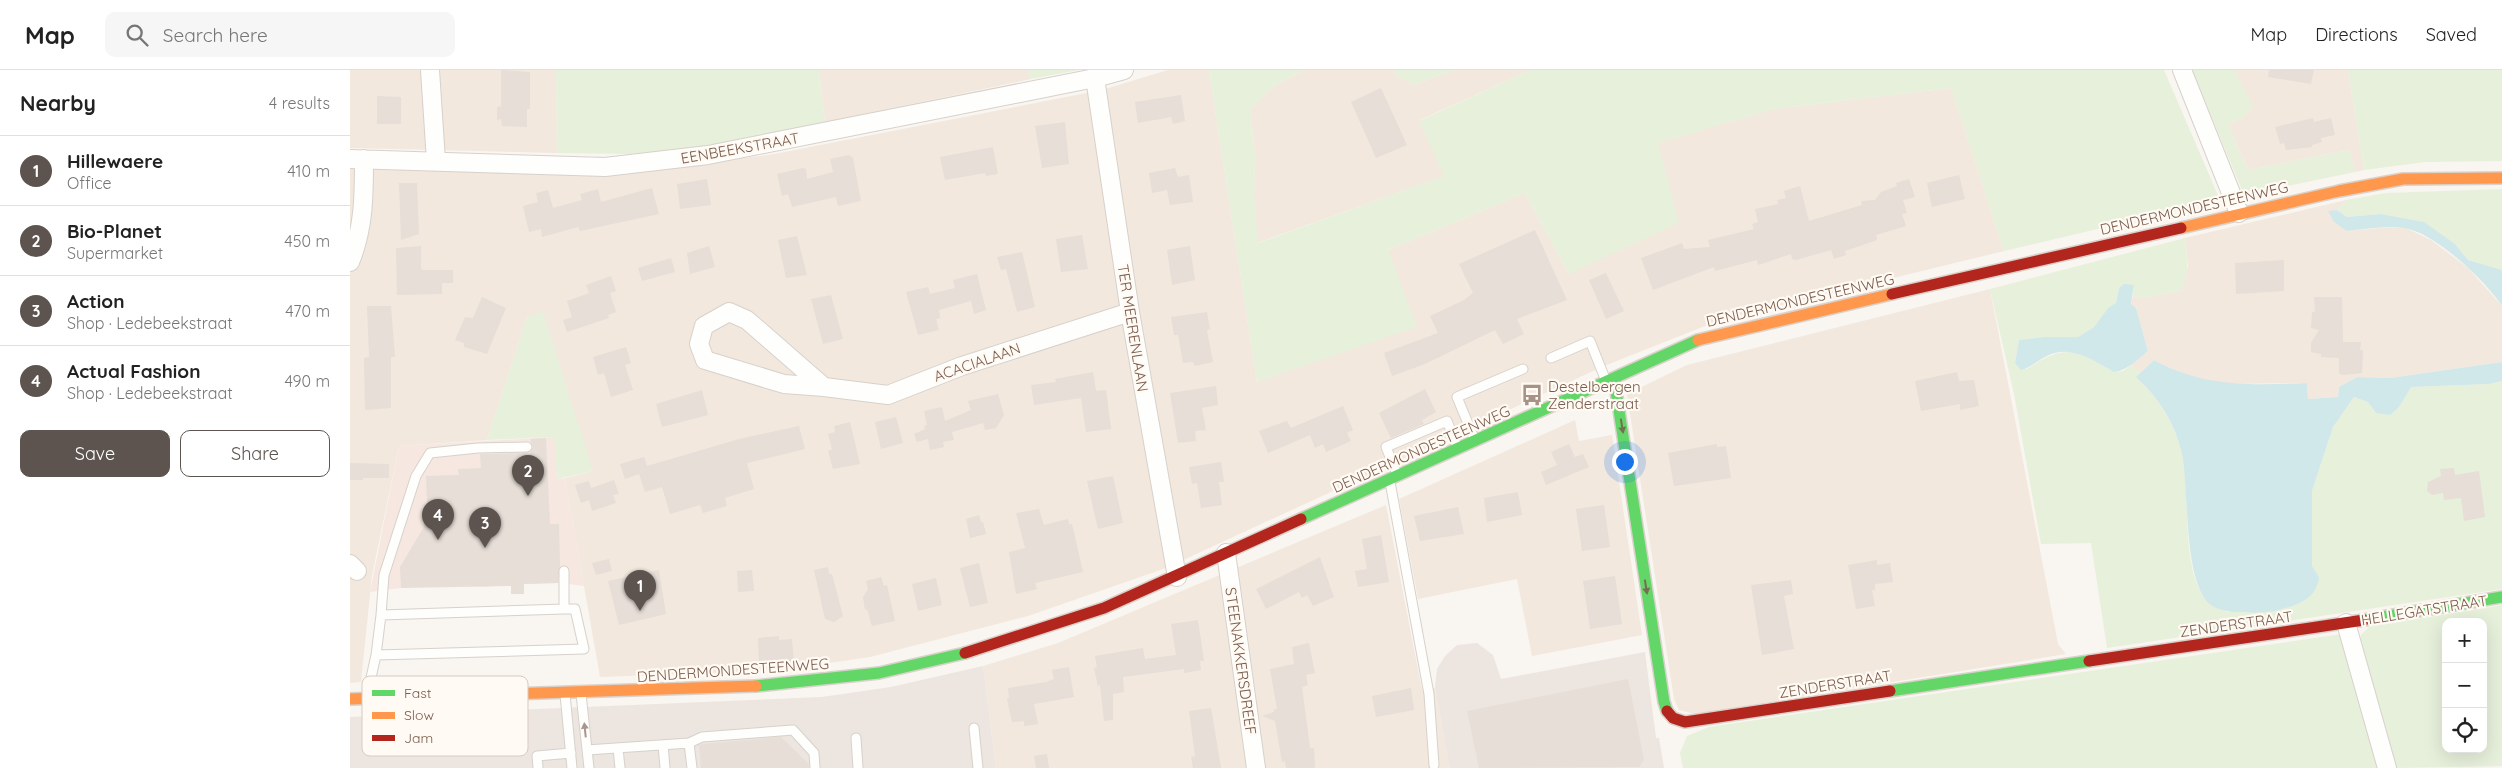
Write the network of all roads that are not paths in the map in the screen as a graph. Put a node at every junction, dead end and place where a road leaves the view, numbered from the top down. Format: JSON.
{"nodes":[{"id":1,"x":430,"y":70,"type":"edge"},
{"id":2,"x":1124,"y":70,"type":"edge"},
{"id":3,"x":2182,"y":70,"type":"edge"},
{"id":4,"x":1095,"y":78,"type":"junction"},
{"id":5,"x":357,"y":159,"type":"edge"},
{"id":6,"x":436,"y":161,"type":"junction"},
{"id":7,"x":2502,"y":178,"type":"edge"},
{"id":8,"x":2238,"y":213,"type":"junction"},
{"id":9,"x":350,"y":262,"type":"edge"},
{"id":10,"x":1130,"y":312,"type":"junction"},
{"id":11,"x":1551,"y":358,"type":"dead end"},
{"id":12,"x":1523,"y":369,"type":"dead end"},
{"id":13,"x":1610,"y":380,"type":"junction"},
{"id":14,"x":824,"y":387,"type":"junction"},
{"id":15,"x":1475,"y":441,"type":"junction"},
{"id":16,"x":527,"y":447,"type":"dead end"},
{"id":17,"x":1458,"y":449,"type":"junction"},
{"id":18,"x":1394,"y":478,"type":"junction"},
{"id":19,"x":1226,"y":554,"type":"junction"},
{"id":20,"x":564,"y":571,"type":"dead end"},
{"id":21,"x":1177,"y":577,"type":"junction"},
{"id":22,"x":2502,"y":597,"type":"edge"},
{"id":23,"x":564,"y":609,"type":"junction"},
{"id":24,"x":381,"y":615,"type":"junction"},
{"id":25,"x":2346,"y":623,"type":"junction"},
{"id":26,"x":376,"y":655,"type":"junction"},
{"id":27,"x":372,"y":676,"type":"edge"},
{"id":28,"x":565,"y":693,"type":"junction"},
{"id":29,"x":581,"y":693,"type":"junction"},
{"id":30,"x":528,"y":694,"type":"edge"},
{"id":31,"x":974,"y":728,"type":"dead end"},
{"id":32,"x":856,"y":738,"type":"dead end"},
{"id":33,"x":689,"y":743,"type":"junction"},
{"id":34,"x":663,"y":745,"type":"junction"},
{"id":35,"x":618,"y":748,"type":"junction"},
{"id":36,"x":587,"y":750,"type":"junction"},
{"id":37,"x":571,"y":752,"type":"junction"},
{"id":38,"x":1434,"y":765,"type":"dead end"},
{"id":39,"x":538,"y":768,"type":"edge"},
{"id":40,"x":572,"y":768,"type":"edge"},
{"id":41,"x":589,"y":768,"type":"edge"},
{"id":42,"x":620,"y":768,"type":"edge"},
{"id":43,"x":664,"y":768,"type":"edge"},
{"id":44,"x":692,"y":768,"type":"edge"},
{"id":45,"x":816,"y":768,"type":"edge"},
{"id":46,"x":858,"y":768,"type":"edge"},
{"id":47,"x":978,"y":768,"type":"edge"},
{"id":48,"x":1256,"y":768,"type":"edge"},
{"id":49,"x":2387,"y":768,"type":"edge"}],
"edges":[{"from":1,"to":6,"type":"street"},
{"from":2,"to":4,"type":"street","name":"EENBEEKSTRAAT"},
{"from":3,"to":8,"type":"street"},
{"from":4,"to":6,"type":"street","name":"EENBEEKSTRAAT"},
{"from":4,"to":10,"type":"street","name":"TER MEERENLAAN"},
{"from":5,"to":6,"type":"street","name":"EENBEEKSTRAAT"},
{"from":5,"to":9,"type":"street"},
{"from":7,"to":8,"type":"main road","name":"DENDERMONDESTEENWEG"},
{"from":8,"to":13,"type":"main road","name":"DENDERMONDESTEENWEG"},
{"from":10,"to":14,"type":"street","name":"ACACIALAAN"},
{"from":10,"to":21,"type":"street","name":"TER MEERENLAAN"},
{"from":11,"to":13,"type":"lane"},
{"from":12,"to":15,"type":"lane"},
{"from":13,"to":15,"type":"main road","name":"DENDERMONDESTEENWEG"},
{"from":13,"to":25,"type":"main road","name":"ZENDERSTRAAT","one_way":true},
{"from":14,"to":14,"type":"street","name":"ACACIALAAN"},
{"from":15,"to":17,"type":"main road","name":"DENDERMONDESTEENWEG"},
{"from":16,"to":24,"type":"lane"},
{"from":17,"to":18,"type":"main road","name":"DENDERMONDESTEENWEG"},
{"from":17,"to":18,"type":"lane"},
{"from":18,"to":19,"type":"main road","name":"DENDERMONDESTEENWEG"},
{"from":18,"to":38,"type":"lane"},
{"from":19,"to":21,"type":"main road","name":"DENDERMONDESTEENWEG"},
{"from":19,"to":48,"type":"street","name":"STEENAKKERSDREEF"},
{"from":20,"to":23,"type":"lane"},
{"from":21,"to":29,"type":"main road","name":"DENDERMONDESTEENWEG"},
{"from":22,"to":25,"type":"main road","name":"HELLEGATSTRAAT"},
{"from":23,"to":24,"type":"lane"},
{"from":23,"to":26,"type":"lane"},
{"from":24,"to":26,"type":"lane"},
{"from":25,"to":49,"type":"street","name":"HELLEGATSTRAAT"},
{"from":26,"to":27,"type":"lane"},
{"from":28,"to":29,"type":"main road","name":"DENDERMONDESTEENWEG"},
{"from":28,"to":30,"type":"main road","name":"DENDERMONDESTEENWEG"},
{"from":28,"to":37,"type":"lane"},
{"from":36,"to":29,"type":"lane","one_way":true},
{"from":31,"to":47,"type":"lane"},
{"from":32,"to":46,"type":"lane"},
{"from":33,"to":34,"type":"lane"},
{"from":33,"to":44,"type":"lane"},
{"from":33,"to":45,"type":"lane"},
{"from":34,"to":35,"type":"lane"},
{"from":34,"to":43,"type":"lane"},
{"from":35,"to":36,"type":"lane"},
{"from":35,"to":42,"type":"lane"},
{"from":36,"to":41,"type":"lane"},
{"from":37,"to":39,"type":"lane"},
{"from":37,"to":40,"type":"lane"}]}
